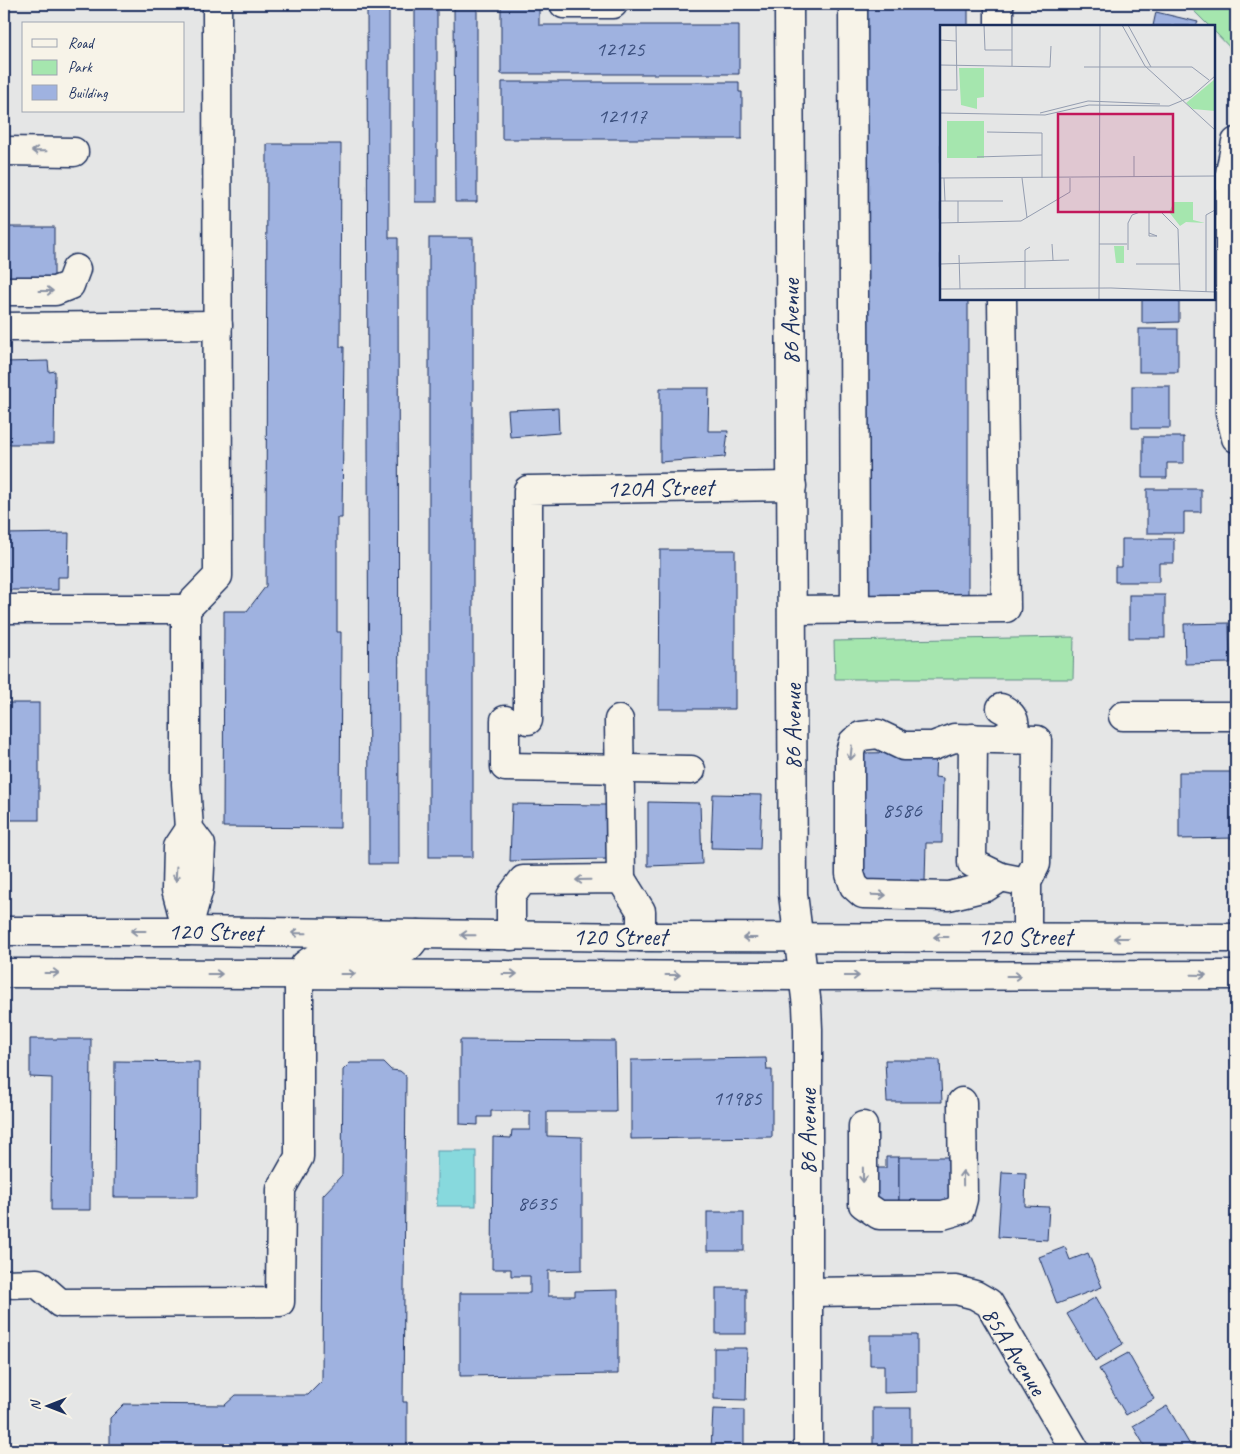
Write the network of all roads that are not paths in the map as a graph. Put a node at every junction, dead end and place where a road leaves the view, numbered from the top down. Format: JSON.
{"nodes":[{"id":1,"x":217,"y":4,"type":"edge"},
{"id":2,"x":564,"y":4,"type":"edge"},
{"id":3,"x":613,"y":4,"type":"edge"},
{"id":4,"x":789,"y":4,"type":"edge"},
{"id":5,"x":853,"y":4,"type":"edge"},
{"id":6,"x":999,"y":4,"type":"edge"},
{"id":7,"x":999,"y":25,"type":"edge"},
{"id":8,"x":1236,"y":142,"type":"edge"},
{"id":9,"x":4,"y":151,"type":"edge"},
{"id":10,"x":74,"y":152,"type":"dead end"},
{"id":11,"x":76,"y":269,"type":"dead end"},
{"id":12,"x":4,"y":291,"type":"edge"},
{"id":13,"x":1002,"y":300,"type":"edge"},
{"id":14,"x":1233,"y":304,"type":"edge"},
{"id":15,"x":218,"y":325,"type":"junction"},
{"id":16,"x":4,"y":326,"type":"edge"},
{"id":17,"x":1236,"y":438,"type":"edge"},
{"id":18,"x":792,"y":486,"type":"junction"},
{"id":19,"x":854,"y":608,"type":"junction"},
{"id":20,"x":4,"y":609,"type":"edge"},
{"id":21,"x":186,"y":609,"type":"junction"},
{"id":22,"x":793,"y":610,"type":"junction"},
{"id":23,"x":1001,"y":708,"type":"dead end"},
{"id":24,"x":1123,"y":716,"type":"dead end"},
{"id":25,"x":1236,"y":716,"type":"edge"},
{"id":26,"x":620,"y":720,"type":"dead end"},
{"id":27,"x":964,"y":738,"type":"junction"},
{"id":28,"x":1002,"y":738,"type":"junction"},
{"id":29,"x":620,"y":768,"type":"junction"},
{"id":30,"x":691,"y":770,"type":"dead end"},
{"id":31,"x":621,"y":879,"type":"junction"},
{"id":32,"x":1014,"y":880,"type":"junction"},
{"id":33,"x":187,"y":931,"type":"junction"},
{"id":34,"x":4,"y":932,"type":"edge"},
{"id":35,"x":418,"y":934,"type":"junction"},
{"id":36,"x":511,"y":936,"type":"junction"},
{"id":37,"x":642,"y":937,"type":"junction"},
{"id":38,"x":1027,"y":937,"type":"junction"},
{"id":39,"x":798,"y":938,"type":"junction"},
{"id":40,"x":1236,"y":938,"type":"edge"},
{"id":41,"x":4,"y":972,"type":"edge"},
{"id":42,"x":299,"y":974,"type":"junction"},
{"id":43,"x":1236,"y":975,"type":"edge"},
{"id":44,"x":803,"y":976,"type":"junction"},
{"id":45,"x":962,"y":1102,"type":"dead end"},
{"id":46,"x":863,"y":1126,"type":"dead end"},
{"id":47,"x":4,"y":1284,"type":"edge"},
{"id":48,"x":808,"y":1292,"type":"junction"},
{"id":49,"x":808,"y":1450,"type":"edge"},
{"id":50,"x":1075,"y":1450,"type":"edge"}],
"edges":[{"from":1,"to":15,"type":"main road"},
{"from":2,"to":3,"type":"main road"},
{"from":4,"to":18,"type":"main road","name":"86 Avenue"},
{"from":5,"to":19,"type":"main road"},
{"from":6,"to":7,"type":"main road"},
{"from":8,"to":14,"type":"main road"},
{"from":10,"to":9,"type":"main road","one_way":true},
{"from":12,"to":11,"type":"main road","one_way":true},
{"from":13,"to":19,"type":"main road"},
{"from":14,"to":17,"type":"main road"},
{"from":15,"to":16,"type":"main road"},
{"from":15,"to":21,"type":"main road"},
{"from":18,"to":22,"type":"main road","name":"86 Avenue"},
{"from":18,"to":29,"type":"main road","name":"120A Street"},
{"from":19,"to":22,"type":"main road"},
{"from":20,"to":21,"type":"main road"},
{"from":21,"to":33,"type":"main road"},
{"from":22,"to":39,"type":"main road","name":"86 Avenue"},
{"from":23,"to":28,"type":"main road"},
{"from":24,"to":25,"type":"main road"},
{"from":26,"to":29,"type":"main road"},
{"from":27,"to":28,"type":"main road"},
{"from":27,"to":32,"type":"main road"},
{"from":27,"to":32,"type":"main road","one_way":true},
{"from":28,"to":32,"type":"main road"},
{"from":29,"to":30,"type":"main road"},
{"from":29,"to":31,"type":"main road"},
{"from":31,"to":36,"type":"main road","one_way":true},
{"from":31,"to":37,"type":"main road"},
{"from":32,"to":38,"type":"main road"},
{"from":33,"to":34,"type":"main road","name":"120 Street","one_way":true},
{"from":35,"to":33,"type":"main road","name":"120 Street","one_way":true},
{"from":36,"to":35,"type":"main road","name":"120 Street","one_way":true},
{"from":35,"to":42,"type":"main road"},
{"from":36,"to":37,"type":"main road","name":"120 Street"},
{"from":39,"to":37,"type":"main road","name":"120 Street","one_way":true},
{"from":38,"to":39,"type":"main road","name":"120 Street","one_way":true},
{"from":40,"to":38,"type":"main road","name":"120 Street","one_way":true},
{"from":39,"to":44,"type":"main road","name":"86 Avenue"},
{"from":41,"to":42,"type":"main road","name":"120 Street","one_way":true},
{"from":42,"to":44,"type":"main road","name":"120 Street","one_way":true},
{"from":42,"to":47,"type":"main road"},
{"from":44,"to":43,"type":"main road","name":"120 Street","one_way":true},
{"from":44,"to":48,"type":"main road","name":"86 Avenue"},
{"from":46,"to":45,"type":"main road","one_way":true},
{"from":48,"to":49,"type":"main road","name":"86 Avenue"},
{"from":48,"to":50,"type":"main road","name":"85A Avenue"}]}
